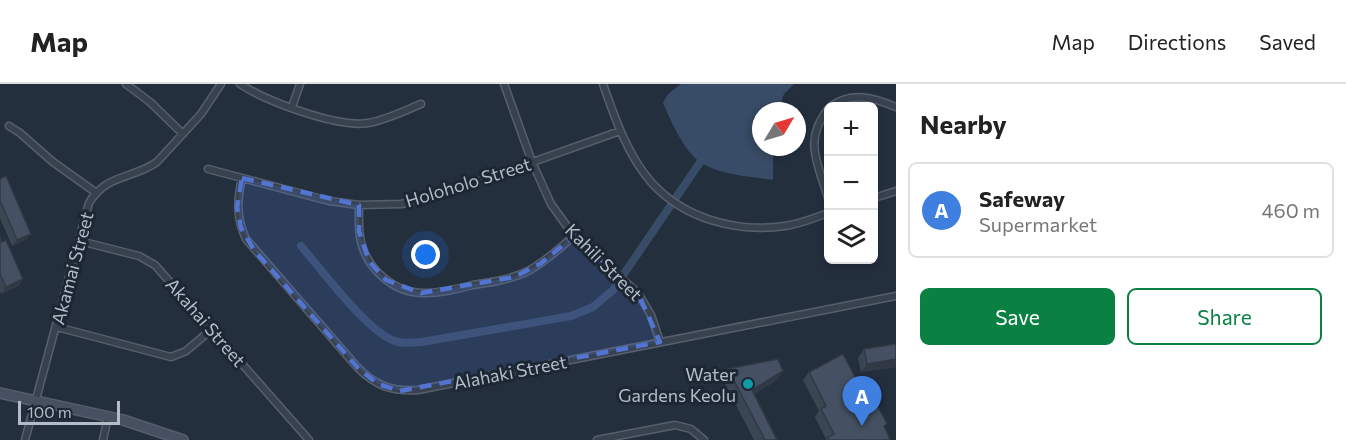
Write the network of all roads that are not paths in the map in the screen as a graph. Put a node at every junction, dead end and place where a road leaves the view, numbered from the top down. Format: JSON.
{"nodes":[{"id":1,"x":126,"y":84,"type":"edge"},
{"id":2,"x":221,"y":84,"type":"edge"},
{"id":3,"x":240,"y":84,"type":"edge"},
{"id":4,"x":300,"y":84,"type":"edge"},
{"id":5,"x":504,"y":84,"type":"edge"},
{"id":6,"x":603,"y":84,"type":"edge"},
{"id":7,"x":841,"y":102,"type":"edge"},
{"id":8,"x":421,"y":104,"type":"dead end"},
{"id":9,"x":896,"y":106,"type":"edge"},
{"id":10,"x":292,"y":107,"type":"junction"},
{"id":11,"x":824,"y":114,"type":"edge"},
{"id":12,"x":9,"y":126,"type":"dead end"},
{"id":13,"x":620,"y":131,"type":"junction"},
{"id":14,"x":183,"y":134,"type":"junction"},
{"id":15,"x":532,"y":162,"type":"junction"},
{"id":16,"x":208,"y":169,"type":"dead end"},
{"id":17,"x":242,"y":178,"type":"junction"},
{"id":18,"x":824,"y":185,"type":"edge"},
{"id":19,"x":896,"y":191,"type":"edge"},
{"id":20,"x":95,"y":192,"type":"junction"},
{"id":21,"x":878,"y":196,"type":"edge"},
{"id":22,"x":359,"y":205,"type":"junction"},
{"id":23,"x":824,"y":214,"type":"edge"},
{"id":24,"x":574,"y":236,"type":"junction"},
{"id":25,"x":80,"y":241,"type":"junction"},
{"id":26,"x":896,"y":296,"type":"edge"},
{"id":27,"x":57,"y":327,"type":"junction"},
{"id":28,"x":212,"y":329,"type":"junction"},
{"id":29,"x":660,"y":342,"type":"junction"},
{"id":30,"x":0,"y":393,"type":"edge"},
{"id":31,"x":35,"y":400,"type":"junction"},
{"id":32,"x":108,"y":417,"type":"junction"},
{"id":33,"x":628,"y":437,"type":"edge"},
{"id":34,"x":25,"y":440,"type":"edge"},
{"id":35,"x":103,"y":440,"type":"edge"},
{"id":36,"x":183,"y":440,"type":"edge"},
{"id":37,"x":309,"y":440,"type":"edge"},
{"id":38,"x":597,"y":440,"type":"edge"},
{"id":39,"x":704,"y":440,"type":"edge"}],
"edges":[{"from":1,"to":14,"type":"street"},
{"from":2,"to":14,"type":"street","name":"Akamai Street"},
{"from":3,"to":10,"type":"street"},
{"from":4,"to":10,"type":"street"},
{"from":5,"to":15,"type":"street","name":"Kahili Street"},
{"from":6,"to":13,"type":"street"},
{"from":7,"to":9,"type":"street"},
{"from":8,"to":10,"type":"street"},
{"from":11,"to":18,"type":"street"},
{"from":12,"to":20,"type":"street"},
{"from":13,"to":15,"type":"street","name":"Holoholo Street"},
{"from":13,"to":23,"type":"street"},
{"from":14,"to":20,"type":"street","name":"Akamai Street"},
{"from":15,"to":22,"type":"street","name":"Holoholo Street"},
{"from":15,"to":24,"type":"street","name":"Kahili Street"},
{"from":16,"to":17,"type":"street","name":"Holoholo Street"},
{"from":17,"to":22,"type":"street","name":"Holoholo Street"},
{"from":17,"to":29,"type":"street","name":"Alahaki Street"},
{"from":19,"to":21,"type":"street"},
{"from":20,"to":25,"type":"street","name":"Akamai Street"},
{"from":22,"to":24,"type":"street"},
{"from":24,"to":29,"type":"street","name":"Kahili Street"},
{"from":25,"to":27,"type":"street","name":"Akamai Street"},
{"from":25,"to":28,"type":"street","name":"Akahai Street"},
{"from":26,"to":29,"type":"street","name":"Alahaki Street"},
{"from":27,"to":28,"type":"street"},
{"from":27,"to":31,"type":"street","name":"Akamai Street"},
{"from":28,"to":37,"type":"street","name":"Akahai Street"},
{"from":30,"to":31,"type":"main road"},
{"from":31,"to":32,"type":"main road"},
{"from":31,"to":34,"type":"street","name":"Akamai Street"},
{"from":32,"to":35,"type":"street"},
{"from":32,"to":36,"type":"main road"},
{"from":33,"to":38,"type":"street"},
{"from":33,"to":39,"type":"street"}]}
